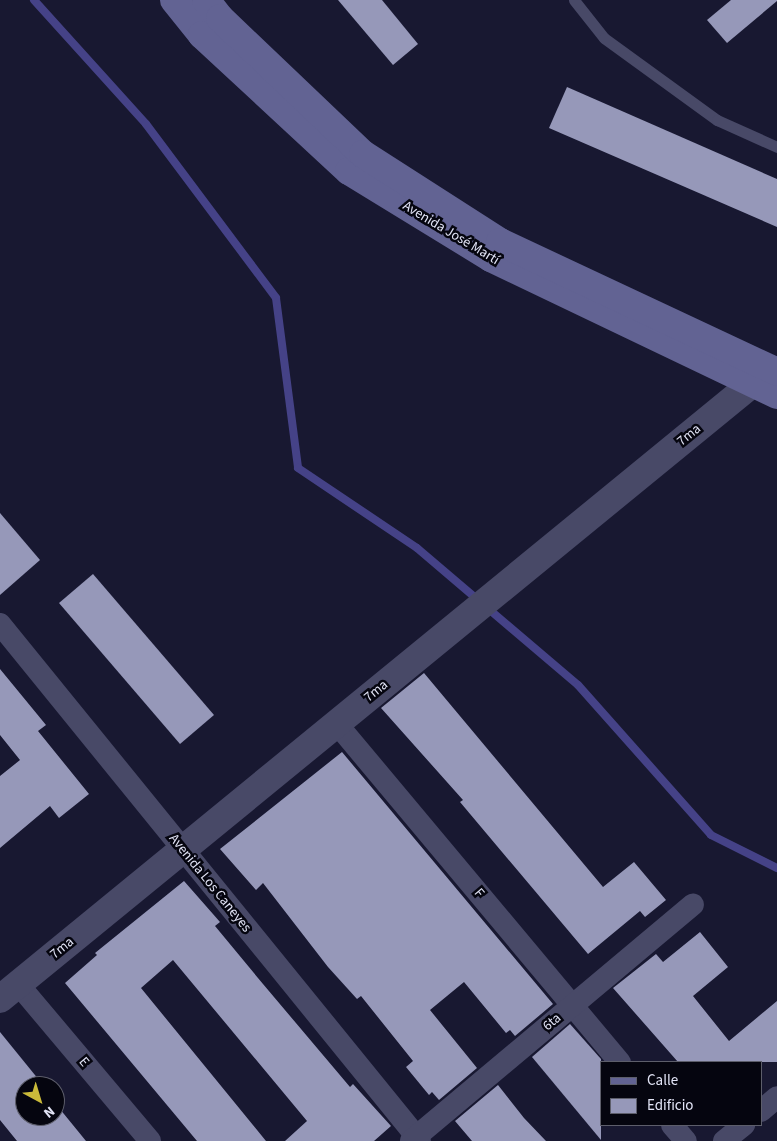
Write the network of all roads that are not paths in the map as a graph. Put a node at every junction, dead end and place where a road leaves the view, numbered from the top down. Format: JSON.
{"nodes":[{"id":1,"x":174,"y":0,"type":"edge"},
{"id":2,"x":206,"y":0,"type":"edge"},
{"id":3,"x":574,"y":0,"type":"edge"},
{"id":4,"x":777,"y":147,"type":"edge"},
{"id":5,"x":769,"y":372,"type":"edge"},
{"id":6,"x":777,"y":395,"type":"edge"},
{"id":7,"x":0,"y":624,"type":"edge"},
{"id":8,"x":337,"y":724,"type":"junction"},
{"id":9,"x":183,"y":849,"type":"junction"},
{"id":10,"x":694,"y":904,"type":"dead end"},
{"id":11,"x":9,"y":992,"type":"edge"},
{"id":12,"x":573,"y":1005,"type":"junction"},
{"id":13,"x":619,"y":1061,"type":"edge"},
{"id":14,"x":777,"y":1097,"type":"edge"},
{"id":15,"x":762,"y":1110,"type":"edge"},
{"id":16,"x":673,"y":1126,"type":"edge"},
{"id":17,"x":743,"y":1126,"type":"edge"},
{"id":18,"x":416,"y":1140,"type":"edge"},
{"id":19,"x":150,"y":1141,"type":"edge"},
{"id":20,"x":686,"y":1141,"type":"edge"},
{"id":21,"x":724,"y":1141,"type":"edge"}],
"edges":[{"from":1,"to":5,"type":"main road","name":"Avenida José Martí"},
{"from":2,"to":5,"type":"main road","name":"Avenida José Martí"},
{"from":3,"to":4,"type":"lane"},
{"from":5,"to":6,"type":"main road","name":"Avenida José Martí"},
{"from":5,"to":8,"type":"street","name":"7ma"},
{"from":7,"to":9,"type":"street","name":"Avenida Los Caneyes"},
{"from":8,"to":9,"type":"street","name":"7ma"},
{"from":8,"to":12,"type":"street","name":"F"},
{"from":9,"to":11,"type":"street","name":"7ma"},
{"from":9,"to":18,"type":"street","name":"Avenida Los Caneyes"},
{"from":10,"to":12,"type":"street","name":"6ta"},
{"from":11,"to":19,"type":"street","name":"E"},
{"from":12,"to":13,"type":"street","name":"F"},
{"from":12,"to":18,"type":"street","name":"6ta"},
{"from":14,"to":15,"type":"street"},
{"from":16,"to":20,"type":"street"},
{"from":17,"to":21,"type":"street"}]}
